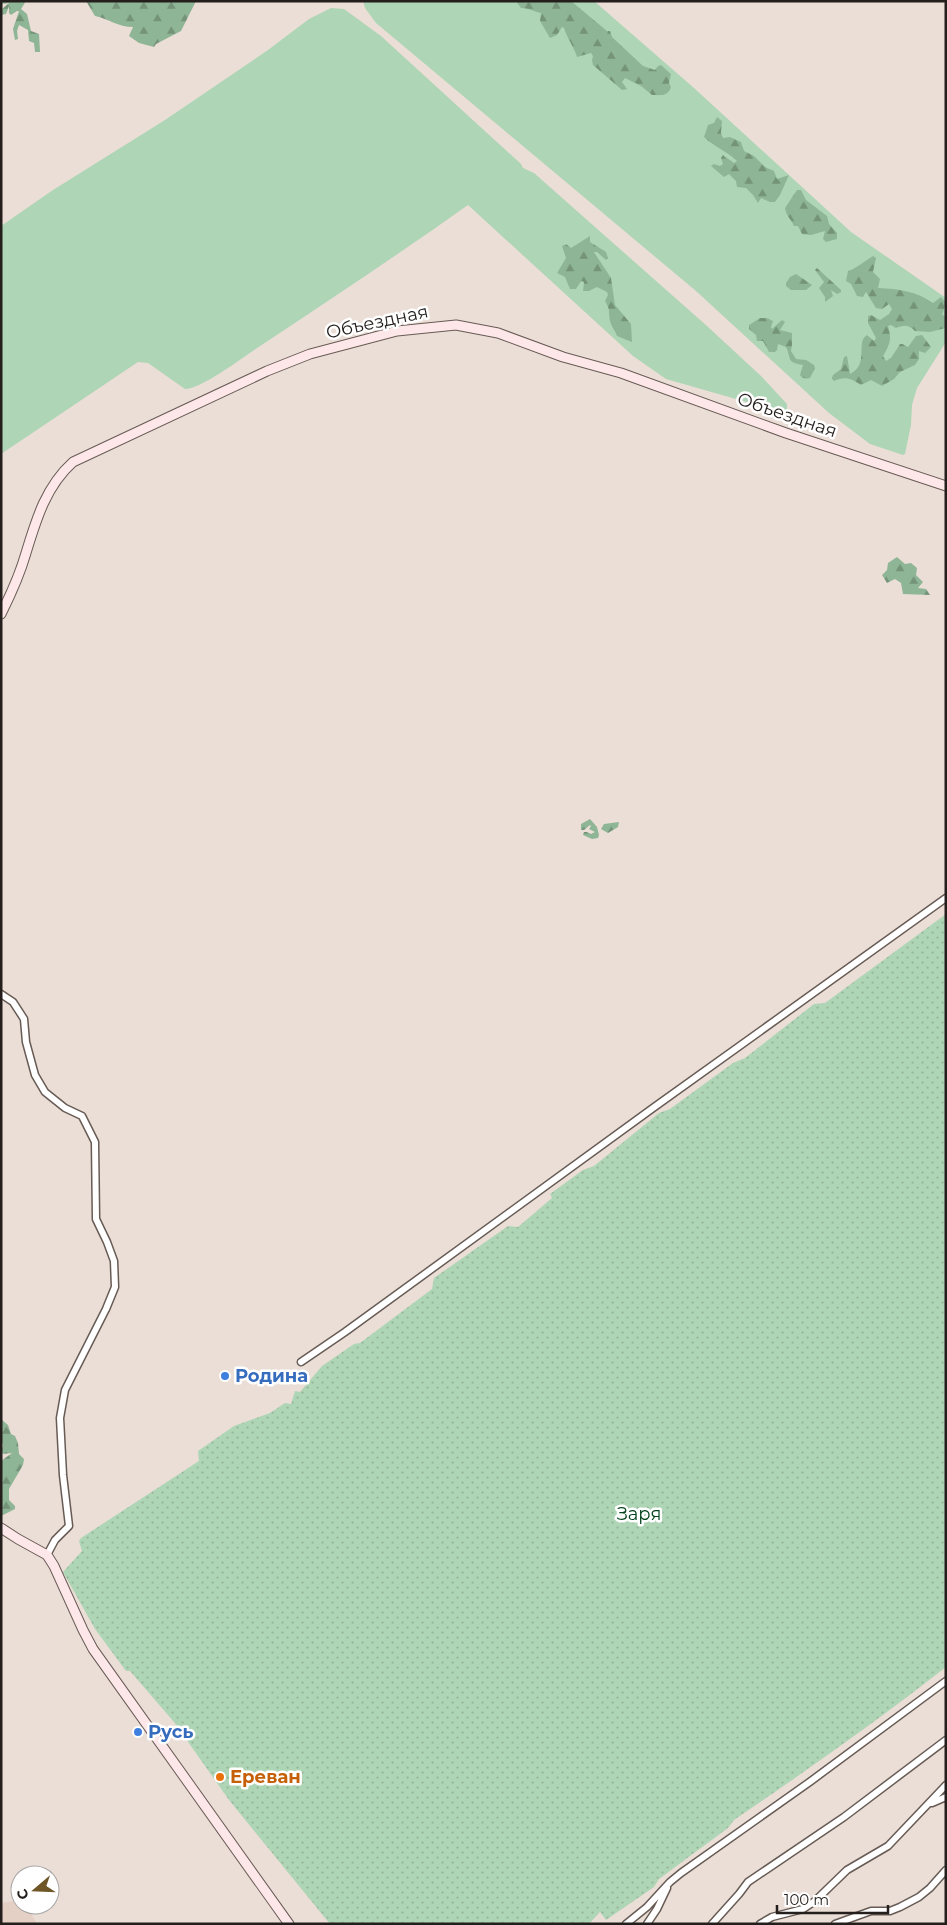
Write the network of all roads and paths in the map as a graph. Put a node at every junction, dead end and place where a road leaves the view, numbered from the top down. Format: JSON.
{"nodes":[{"id":1,"x":946,"y":486,"type":"edge"},
{"id":2,"x":1,"y":614,"type":"edge"},
{"id":3,"x":946,"y":898,"type":"edge"},
{"id":4,"x":1,"y":994,"type":"edge"},
{"id":5,"x":301,"y":1362,"type":"dead end"},
{"id":6,"x":1,"y":1528,"type":"edge"},
{"id":7,"x":47,"y":1555,"type":"junction"},
{"id":8,"x":946,"y":1681,"type":"edge"},
{"id":9,"x":946,"y":1740,"type":"edge"},
{"id":10,"x":946,"y":1785,"type":"edge"},
{"id":11,"x":946,"y":1797,"type":"edge"},
{"id":12,"x":927,"y":1806,"type":"junction"},
{"id":13,"x":946,"y":1870,"type":"edge"},
{"id":14,"x":670,"y":1882,"type":"junction"},
{"id":15,"x":289,"y":1924,"type":"edge"},
{"id":16,"x":626,"y":1924,"type":"edge"},
{"id":17,"x":647,"y":1924,"type":"edge"},
{"id":18,"x":712,"y":1924,"type":"edge"},
{"id":19,"x":760,"y":1924,"type":"edge"},
{"id":20,"x":835,"y":1924,"type":"edge"}],
"edges":[{"from":1,"to":2,"type":"main road","name":"Объездная"},
{"from":3,"to":5,"type":"street"},
{"from":4,"to":7,"type":"street"},
{"from":6,"to":7,"type":"main road"},
{"from":7,"to":15,"type":"main road"},
{"from":8,"to":14,"type":"street"},
{"from":9,"to":18,"type":"street"},
{"from":10,"to":12,"type":"street"},
{"from":11,"to":12,"type":"street"},
{"from":12,"to":19,"type":"street"},
{"from":13,"to":20,"type":"street"},
{"from":14,"to":16,"type":"street"},
{"from":14,"to":17,"type":"street"}]}
